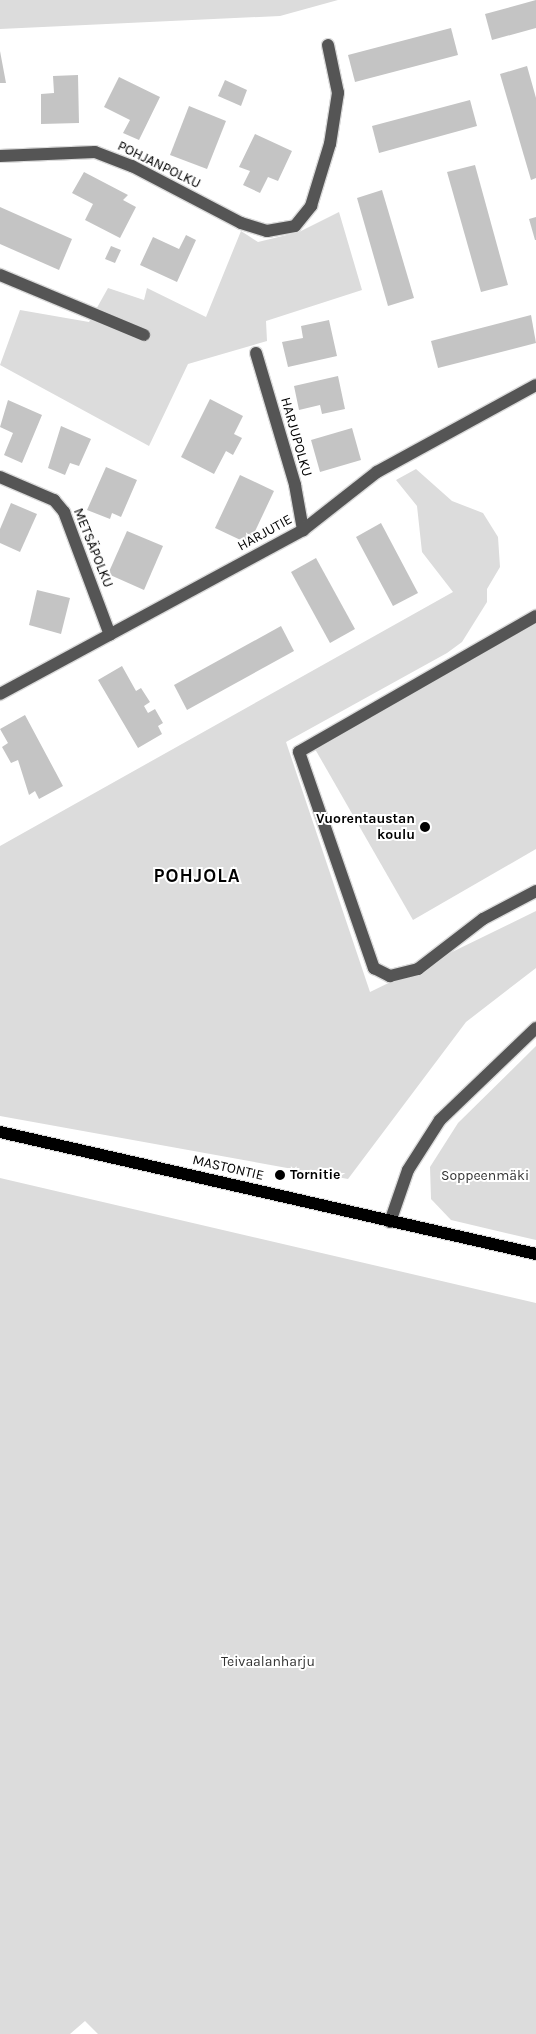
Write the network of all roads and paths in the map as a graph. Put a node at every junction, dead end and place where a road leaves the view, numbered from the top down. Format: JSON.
{"nodes":[{"id":1,"x":328,"y":45,"type":"dead end"},
{"id":2,"x":0,"y":156,"type":"edge"},
{"id":3,"x":0,"y":275,"type":"edge"},
{"id":4,"x":144,"y":335,"type":"dead end"},
{"id":5,"x":256,"y":353,"type":"dead end"},
{"id":6,"x":536,"y":384,"type":"edge"},
{"id":7,"x":0,"y":477,"type":"edge"},
{"id":8,"x":303,"y":530,"type":"junction"},
{"id":9,"x":536,"y":616,"type":"edge"},
{"id":10,"x":110,"y":635,"type":"junction"},
{"id":11,"x":0,"y":694,"type":"edge"},
{"id":12,"x":536,"y":891,"type":"edge"},
{"id":13,"x":536,"y":1028,"type":"edge"},
{"id":14,"x":0,"y":1132,"type":"edge"},
{"id":15,"x":390,"y":1222,"type":"junction"},
{"id":16,"x":536,"y":1254,"type":"edge"}],
"edges":[{"from":1,"to":2,"type":"street","name":"POHJANPOLKU"},
{"from":3,"to":4,"type":"street"},
{"from":5,"to":8,"type":"street","name":"HARJUPOLKU"},
{"from":6,"to":8,"type":"street","name":"HARJUTIE"},
{"from":7,"to":10,"type":"street","name":"METSÄPOLKU"},
{"from":8,"to":10,"type":"street","name":"HARJUTIE"},
{"from":9,"to":12,"type":"street"},
{"from":10,"to":11,"type":"street","name":"HARJUTIE"},
{"from":13,"to":15,"type":"street"},
{"from":14,"to":15,"type":"main road","name":"MASTONTIE"},
{"from":15,"to":16,"type":"main road","name":"MASTONTIE"}]}
